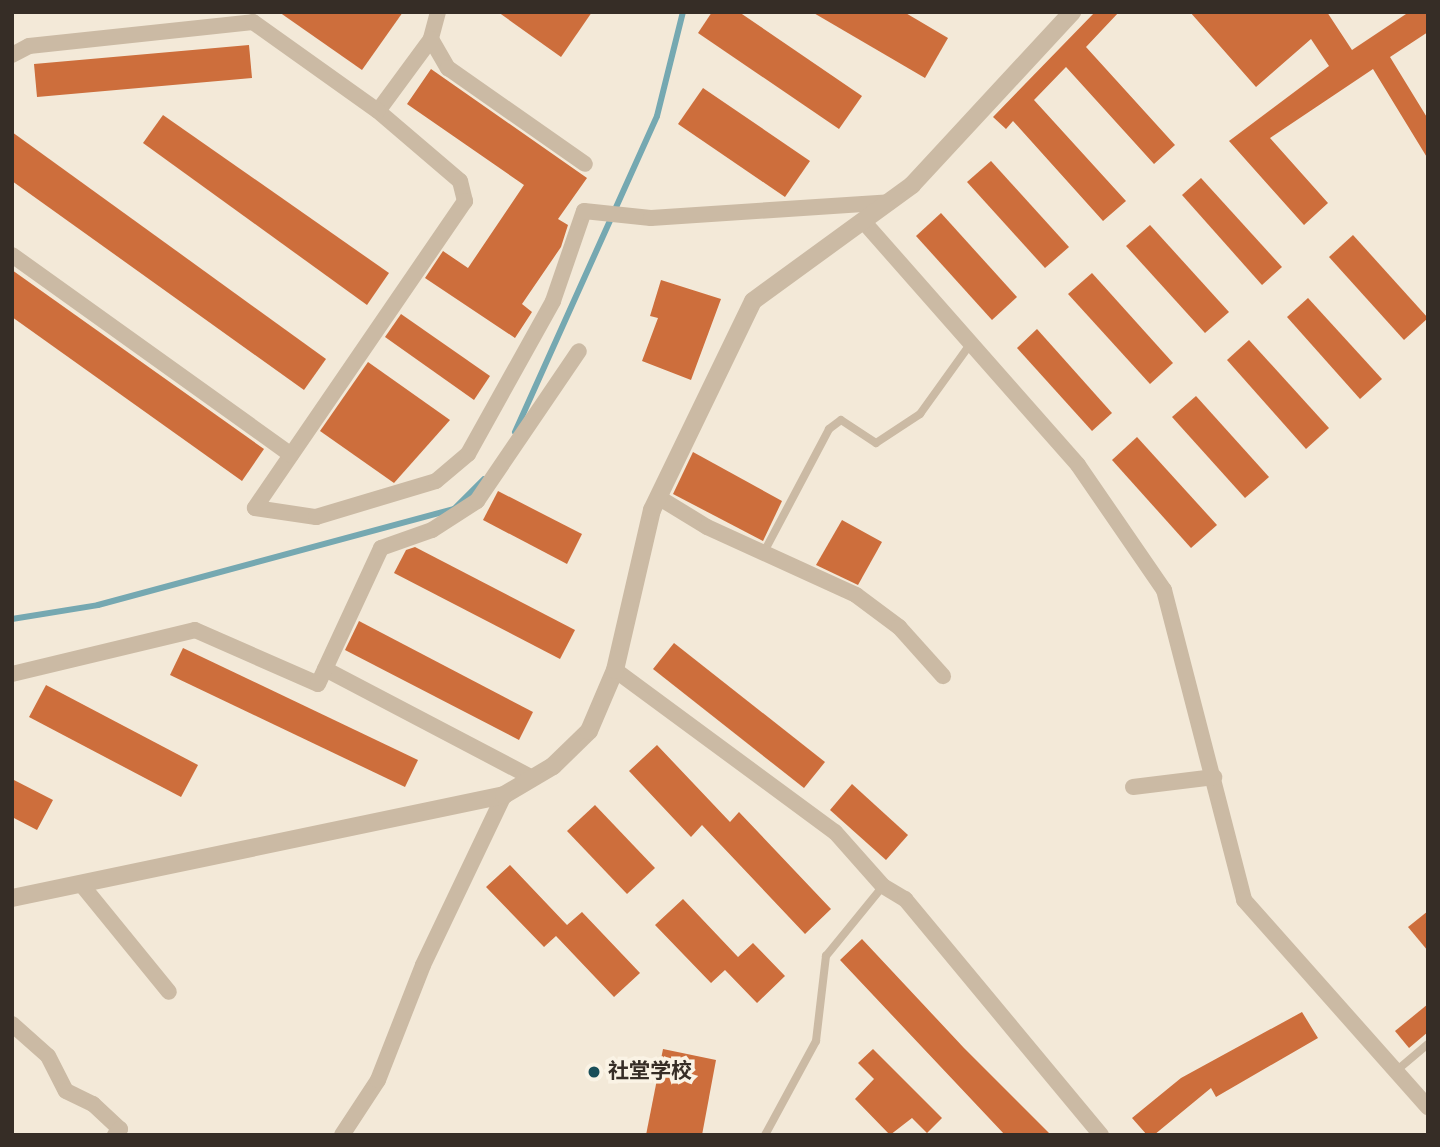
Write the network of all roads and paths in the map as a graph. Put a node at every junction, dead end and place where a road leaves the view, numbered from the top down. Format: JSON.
{"nodes":[{"id":1,"x":439,"y":12,"type":"edge"},
{"id":2,"x":1072,"y":12,"type":"edge"},
{"id":3,"x":257,"y":17,"type":"edge"},
{"id":4,"x":236,"y":18,"type":"edge"},
{"id":5,"x":431,"y":39,"type":"junction"},
{"id":6,"x":12,"y":55,"type":"edge"},
{"id":7,"x":378,"y":111,"type":"junction"},
{"id":8,"x":585,"y":164,"type":"dead end"},
{"id":9,"x":889,"y":202,"type":"junction"},
{"id":10,"x":863,"y":221,"type":"junction"},
{"id":11,"x":12,"y":254,"type":"edge"},
{"id":12,"x":971,"y":343,"type":"junction"},
{"id":13,"x":579,"y":351,"type":"dead end"},
{"id":14,"x":291,"y":455,"type":"junction"},
{"id":15,"x":658,"y":497,"type":"junction"},
{"id":16,"x":764,"y":552,"type":"junction"},
{"id":17,"x":326,"y":669,"type":"junction"},
{"id":18,"x":615,"y":670,"type":"junction"},
{"id":19,"x":12,"y":674,"type":"edge"},
{"id":20,"x":943,"y":676,"type":"dead end"},
{"id":21,"x":1214,"y":777,"type":"junction"},
{"id":22,"x":533,"y":778,"type":"junction"},
{"id":23,"x":1133,"y":787,"type":"dead end"},
{"id":24,"x":504,"y":795,"type":"junction"},
{"id":25,"x":82,"y":884,"type":"junction"},
{"id":26,"x":883,"y":886,"type":"junction"},
{"id":27,"x":12,"y":898,"type":"edge"},
{"id":28,"x":169,"y":992,"type":"dead end"},
{"id":29,"x":12,"y":1024,"type":"edge"},
{"id":30,"x":1428,"y":1044,"type":"edge"},
{"id":31,"x":1396,"y":1071,"type":"junction"},
{"id":32,"x":1428,"y":1107,"type":"edge"},
{"id":33,"x":116,"y":1135,"type":"edge"},
{"id":34,"x":342,"y":1135,"type":"edge"},
{"id":35,"x":765,"y":1135,"type":"edge"},
{"id":36,"x":1101,"y":1135,"type":"edge"}],
"edges":[{"from":1,"to":5,"type":"street"},
{"from":2,"to":9,"type":"street"},
{"from":3,"to":4,"type":"street"},
{"from":3,"to":7,"type":"street"},
{"from":4,"to":6,"type":"street"},
{"from":5,"to":7,"type":"street"},
{"from":5,"to":8,"type":"street"},
{"from":7,"to":14,"type":"street"},
{"from":9,"to":10,"type":"street"},
{"from":9,"to":14,"type":"street"},
{"from":10,"to":12,"type":"street"},
{"from":10,"to":15,"type":"street"},
{"from":11,"to":14,"type":"street"},
{"from":12,"to":16,"type":"lane"},
{"from":12,"to":21,"type":"street"},
{"from":13,"to":17,"type":"street"},
{"from":15,"to":16,"type":"street"},
{"from":15,"to":18,"type":"street"},
{"from":16,"to":20,"type":"street"},
{"from":17,"to":19,"type":"street"},
{"from":17,"to":22,"type":"street"},
{"from":18,"to":22,"type":"street"},
{"from":18,"to":26,"type":"street"},
{"from":21,"to":23,"type":"street"},
{"from":21,"to":31,"type":"street"},
{"from":22,"to":24,"type":"street"},
{"from":24,"to":25,"type":"street"},
{"from":24,"to":34,"type":"street"},
{"from":25,"to":27,"type":"street"},
{"from":25,"to":28,"type":"street"},
{"from":26,"to":35,"type":"lane"},
{"from":26,"to":36,"type":"street"},
{"from":29,"to":33,"type":"street"},
{"from":30,"to":31,"type":"lane"},
{"from":31,"to":32,"type":"street"}]}
